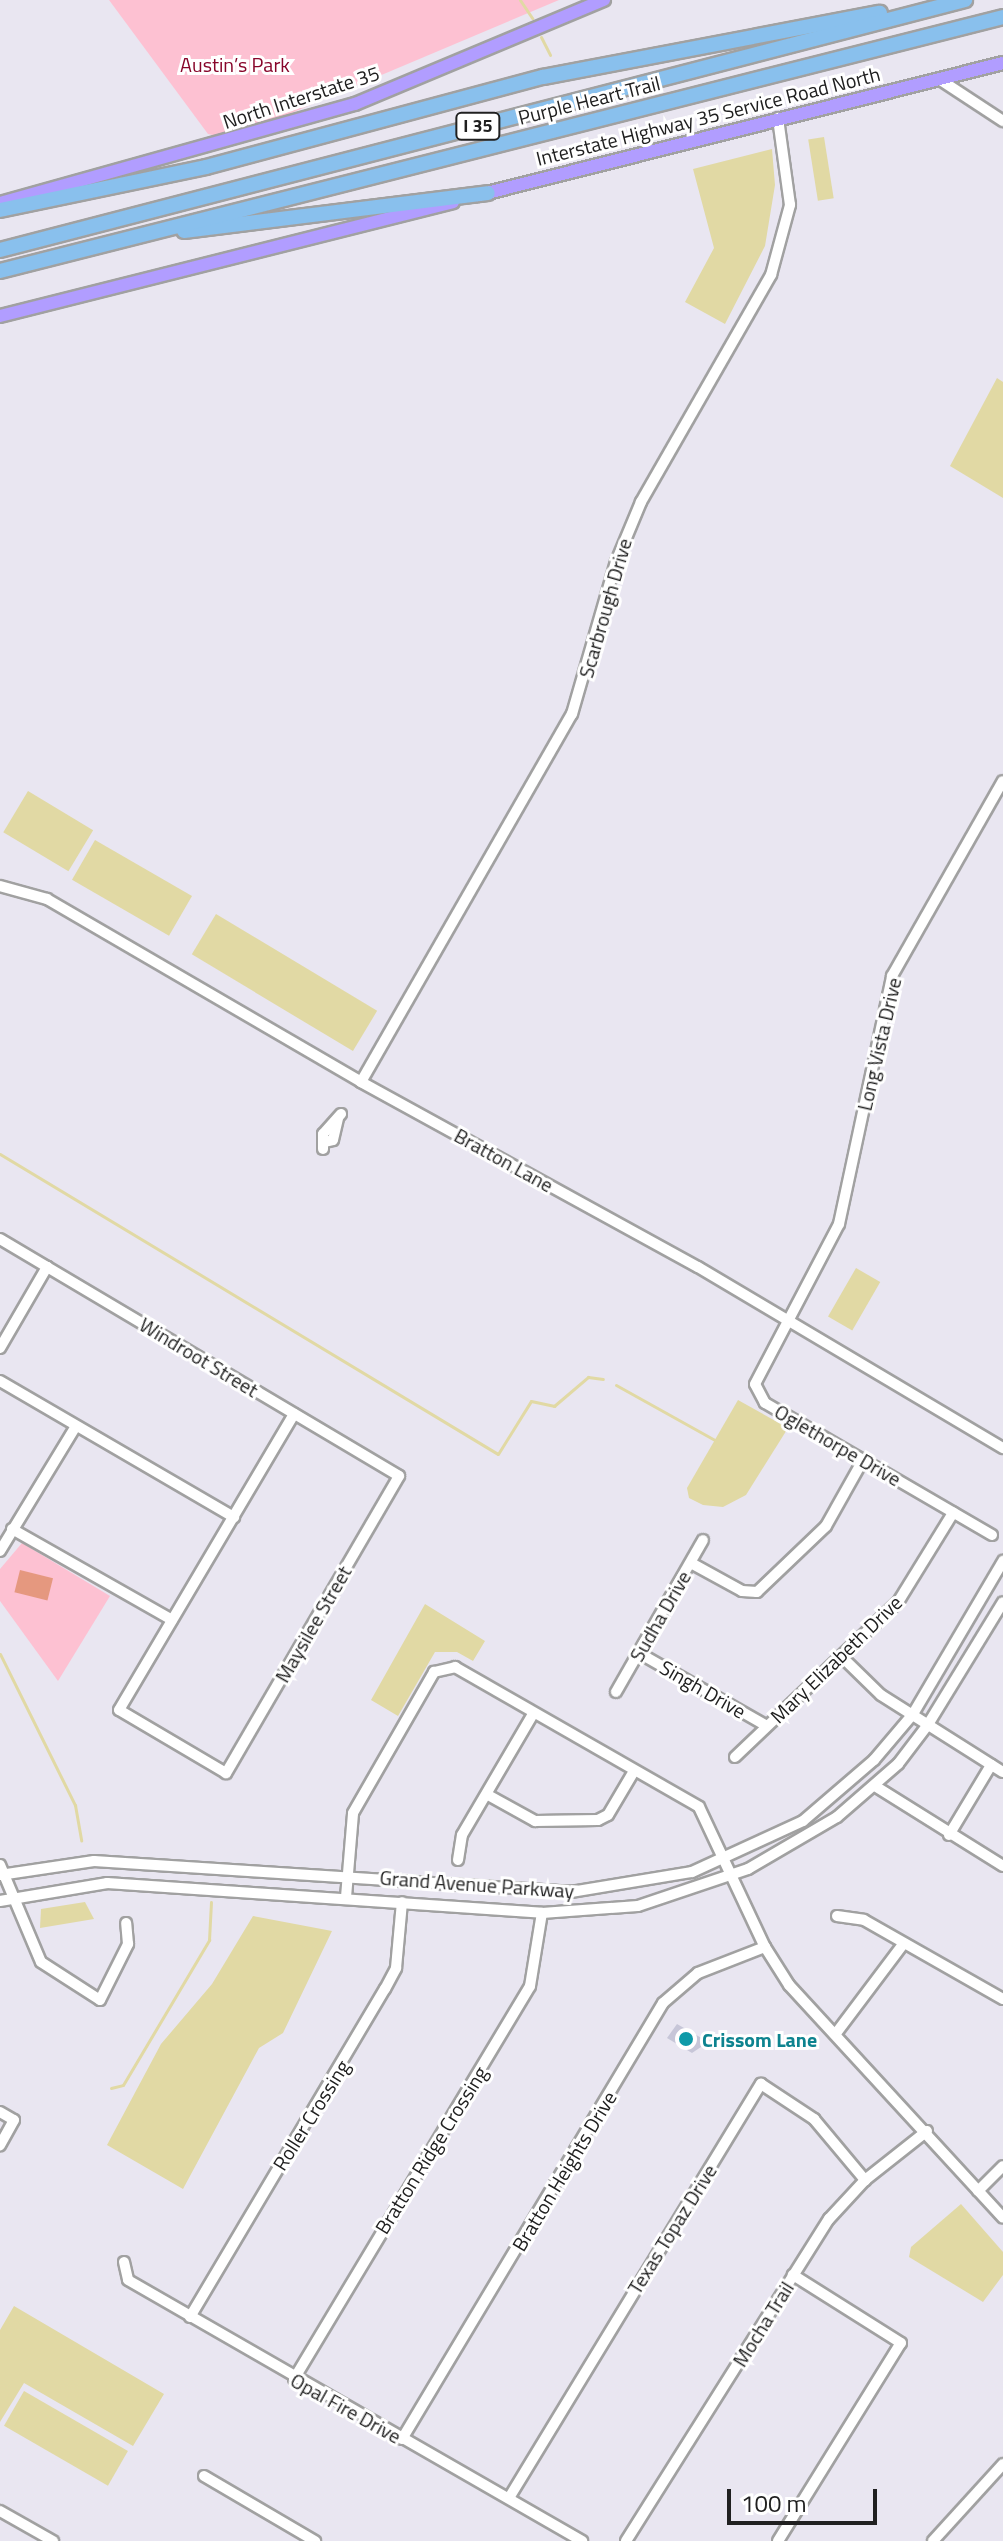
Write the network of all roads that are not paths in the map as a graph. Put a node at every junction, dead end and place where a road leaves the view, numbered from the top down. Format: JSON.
{"nodes":[{"id":1,"x":604,"y":0,"type":"edge"},
{"id":2,"x":960,"y":1,"type":"edge"},
{"id":3,"x":1003,"y":17,"type":"edge"},
{"id":4,"x":1003,"y":63,"type":"edge"},
{"id":5,"x":939,"y":79,"type":"junction"},
{"id":6,"x":778,"y":118,"type":"junction"},
{"id":7,"x":1003,"y":121,"type":"edge"},
{"id":8,"x":488,"y":193,"type":"junction"},
{"id":9,"x":0,"y":203,"type":"edge"},
{"id":10,"x":0,"y":210,"type":"edge"},
{"id":11,"x":148,"y":234,"type":"junction"},
{"id":12,"x":0,"y":250,"type":"edge"},
{"id":13,"x":0,"y":271,"type":"edge"},
{"id":14,"x":0,"y":316,"type":"edge"},
{"id":15,"x":1003,"y":781,"type":"edge"},
{"id":16,"x":0,"y":886,"type":"edge"},
{"id":17,"x":361,"y":1082,"type":"junction"},
{"id":18,"x":339,"y":1117,"type":"dead end"},
{"id":19,"x":324,"y":1146,"type":"dead end"},
{"id":20,"x":0,"y":1239,"type":"edge"},
{"id":21,"x":47,"y":1267,"type":"junction"},
{"id":22,"x":791,"y":1322,"type":"junction"},
{"id":23,"x":0,"y":1348,"type":"edge"},
{"id":24,"x":0,"y":1381,"type":"edge"},
{"id":25,"x":294,"y":1414,"type":"junction"},
{"id":26,"x":76,"y":1426,"type":"junction"},
{"id":27,"x":1003,"y":1448,"type":"edge"},
{"id":28,"x":863,"y":1460,"type":"junction"},
{"id":29,"x":399,"y":1476,"type":"joint"},
{"id":30,"x":953,"y":1513,"type":"junction"},
{"id":31,"x":234,"y":1517,"type":"junction"},
{"id":32,"x":12,"y":1529,"type":"junction"},
{"id":33,"x":992,"y":1535,"type":"dead end"},
{"id":34,"x":703,"y":1540,"type":"dead end"},
{"id":35,"x":0,"y":1551,"type":"edge"},
{"id":36,"x":1003,"y":1561,"type":"edge"},
{"id":37,"x":691,"y":1563,"type":"junction"},
{"id":38,"x":1003,"y":1602,"type":"edge"},
{"id":39,"x":172,"y":1620,"type":"junction"},
{"id":40,"x":639,"y":1653,"type":"junction"},
{"id":41,"x":842,"y":1657,"type":"junction"},
{"id":42,"x":616,"y":1692,"type":"dead end"},
{"id":43,"x":533,"y":1714,"type":"junction"},
{"id":44,"x":913,"y":1714,"type":"junction"},
{"id":45,"x":767,"y":1726,"type":"junction"},
{"id":46,"x":927,"y":1726,"type":"junction"},
{"id":47,"x":735,"y":1757,"type":"dead end"},
{"id":48,"x":991,"y":1765,"type":"junction"},
{"id":49,"x":634,"y":1771,"type":"junction"},
{"id":50,"x":1003,"y":1772,"type":"edge"},
{"id":51,"x":875,"y":1786,"type":"junction"},
{"id":52,"x":488,"y":1795,"type":"junction"},
{"id":53,"x":949,"y":1835,"type":"junction"},
{"id":54,"x":727,"y":1859,"type":"junction"},
{"id":55,"x":458,"y":1860,"type":"dead end"},
{"id":56,"x":1003,"y":1866,"type":"edge"},
{"id":57,"x":2,"y":1871,"type":"edge"},
{"id":58,"x":346,"y":1874,"type":"junction"},
{"id":59,"x":733,"y":1876,"type":"junction"},
{"id":60,"x":13,"y":1897,"type":"junction"},
{"id":61,"x":346,"y":1897,"type":"junction"},
{"id":62,"x":0,"y":1901,"type":"edge"},
{"id":63,"x":402,"y":1902,"type":"junction"},
{"id":64,"x":542,"y":1913,"type":"junction"},
{"id":65,"x":837,"y":1916,"type":"dead end"},
{"id":66,"x":126,"y":1923,"type":"dead end"},
{"id":67,"x":904,"y":1943,"type":"junction"},
{"id":68,"x":765,"y":1947,"type":"junction"},
{"id":69,"x":1003,"y":1999,"type":"edge"},
{"id":70,"x":837,"y":2032,"type":"junction"},
{"id":71,"x":0,"y":2112,"type":"edge"},
{"id":72,"x":927,"y":2131,"type":"junction"},
{"id":73,"x":0,"y":2145,"type":"edge"},
{"id":74,"x":1003,"y":2166,"type":"edge"},
{"id":75,"x":865,"y":2180,"type":"junction"},
{"id":76,"x":978,"y":2191,"type":"junction"},
{"id":77,"x":1003,"y":2218,"type":"edge"},
{"id":78,"x":124,"y":2262,"type":"dead end"},
{"id":79,"x":793,"y":2275,"type":"junction"},
{"id":80,"x":190,"y":2317,"type":"junction"},
{"id":81,"x":294,"y":2379,"type":"junction"},
{"id":82,"x":402,"y":2439,"type":"junction"},
{"id":83,"x":1003,"y":2464,"type":"edge"},
{"id":84,"x":204,"y":2476,"type":"dead end"},
{"id":85,"x":509,"y":2498,"type":"junction"},
{"id":86,"x":0,"y":2511,"type":"edge"},
{"id":87,"x":309,"y":2539,"type":"edge"},
{"id":88,"x":53,"y":2541,"type":"edge"},
{"id":89,"x":582,"y":2541,"type":"edge"},
{"id":90,"x":626,"y":2541,"type":"edge"},
{"id":91,"x":778,"y":2541,"type":"edge"},
{"id":92,"x":933,"y":2541,"type":"edge"}],
"edges":[{"from":1,"to":9,"type":"main road","name":"North Interstate 35"},
{"from":2,"to":10,"type":"highway"},
{"from":2,"to":12,"type":"highway","name":"Purple Heart Trail","number":"I 35"},
{"from":3,"to":11,"type":"highway","name":"Purple Heart Trail","number":"I 35"},
{"from":4,"to":5,"type":"main road"},
{"from":5,"to":6,"type":"main road","name":"Interstate Highway 35 Service Road North"},
{"from":5,"to":7,"type":"street"},
{"from":6,"to":8,"type":"main road","name":"Interstate Highway 35 Service Road North"},
{"from":6,"to":17,"type":"street","name":"Scarbrough Drive"},
{"from":8,"to":11,"type":"highway"},
{"from":8,"to":14,"type":"main road"},
{"from":11,"to":13,"type":"highway","name":"Purple Heart Trail","number":"I 35"},
{"from":15,"to":22,"type":"street","name":"Long Vista Drive"},
{"from":16,"to":17,"type":"street","name":"Bratton Lane"},
{"from":17,"to":22,"type":"street","name":"Bratton Lane"},
{"from":18,"to":19,"type":"street"},
{"from":20,"to":21,"type":"street","name":"Windroot Street"},
{"from":21,"to":23,"type":"street"},
{"from":21,"to":25,"type":"street","name":"Windroot Street"},
{"from":22,"to":27,"type":"street","name":"Bratton Lane"},
{"from":22,"to":28,"type":"street","name":"Oglethorpe Drive"},
{"from":24,"to":26,"type":"street"},
{"from":25,"to":29,"type":"street","name":"Windroot Street"},
{"from":25,"to":31,"type":"street"},
{"from":26,"to":31,"type":"street"},
{"from":26,"to":32,"type":"street"},
{"from":28,"to":30,"type":"street","name":"Oglethorpe Drive"},
{"from":28,"to":37,"type":"street"},
{"from":29,"to":39,"type":"street","name":"Maysilee Street"},
{"from":30,"to":33,"type":"street","name":"Oglethorpe Drive"},
{"from":30,"to":41,"type":"street","name":"Mary Elizabeth Drive"},
{"from":31,"to":39,"type":"street"},
{"from":32,"to":35,"type":"street"},
{"from":32,"to":39,"type":"street"},
{"from":34,"to":37,"type":"street","name":"Sudha Drive"},
{"from":36,"to":44,"type":"street","name":"Grand Avenue Parkway"},
{"from":37,"to":40,"type":"street","name":"Sudha Drive"},
{"from":38,"to":46,"type":"street","name":"Grand Avenue Parkway"},
{"from":40,"to":42,"type":"street","name":"Sudha Drive"},
{"from":40,"to":45,"type":"street","name":"Singh Drive"},
{"from":41,"to":44,"type":"street"},
{"from":41,"to":45,"type":"street","name":"Mary Elizabeth Drive"},
{"from":43,"to":49,"type":"street"},
{"from":43,"to":52,"type":"street"},
{"from":43,"to":58,"type":"street"},
{"from":44,"to":46,"type":"street"},
{"from":44,"to":54,"type":"street","name":"Grand Avenue Parkway"},
{"from":45,"to":47,"type":"street","name":"Mary Elizabeth Drive"},
{"from":46,"to":48,"type":"street"},
{"from":46,"to":51,"type":"street","name":"Grand Avenue Parkway"},
{"from":48,"to":50,"type":"street"},
{"from":48,"to":53,"type":"street"},
{"from":49,"to":52,"type":"street"},
{"from":49,"to":54,"type":"street"},
{"from":51,"to":53,"type":"street"},
{"from":51,"to":59,"type":"street","name":"Grand Avenue Parkway"},
{"from":52,"to":55,"type":"street"},
{"from":53,"to":56,"type":"street"},
{"from":54,"to":58,"type":"street","name":"Grand Avenue Parkway"},
{"from":54,"to":59,"type":"street"},
{"from":57,"to":58,"type":"street","name":"Grand Avenue Parkway"},
{"from":57,"to":60,"type":"street"},
{"from":58,"to":61,"type":"street"},
{"from":59,"to":64,"type":"street","name":"Grand Avenue Parkway"},
{"from":59,"to":68,"type":"street"},
{"from":60,"to":61,"type":"street","name":"Grand Avenue Parkway"},
{"from":60,"to":62,"type":"street","name":"Grand Avenue Parkway"},
{"from":60,"to":66,"type":"street"},
{"from":61,"to":63,"type":"street","name":"Grand Avenue Parkway"},
{"from":63,"to":64,"type":"street","name":"Grand Avenue Parkway"},
{"from":63,"to":80,"type":"street","name":"Roller Crossing"},
{"from":64,"to":81,"type":"street","name":"Bratton Ridge Crossing"},
{"from":65,"to":67,"type":"street"},
{"from":67,"to":69,"type":"street"},
{"from":67,"to":70,"type":"street"},
{"from":68,"to":70,"type":"street"},
{"from":68,"to":82,"type":"street","name":"Bratton Heights Drive"},
{"from":70,"to":72,"type":"street"},
{"from":71,"to":73,"type":"street"},
{"from":72,"to":75,"type":"street","name":"Mocha Trail"},
{"from":72,"to":76,"type":"street"},
{"from":74,"to":76,"type":"street"},
{"from":75,"to":79,"type":"street","name":"Mocha Trail"},
{"from":75,"to":85,"type":"street","name":"Texas Topaz Drive"},
{"from":76,"to":77,"type":"street"},
{"from":78,"to":80,"type":"street","name":"Opal Fire Drive"},
{"from":79,"to":90,"type":"street","name":"Mocha Trail"},
{"from":79,"to":91,"type":"street"},
{"from":80,"to":81,"type":"street","name":"Opal Fire Drive"},
{"from":81,"to":82,"type":"street","name":"Opal Fire Drive"},
{"from":82,"to":85,"type":"street","name":"Opal Fire Drive"},
{"from":83,"to":92,"type":"street"},
{"from":84,"to":87,"type":"street"},
{"from":85,"to":89,"type":"street","name":"Opal Fire Drive"},
{"from":86,"to":88,"type":"street"}]}
